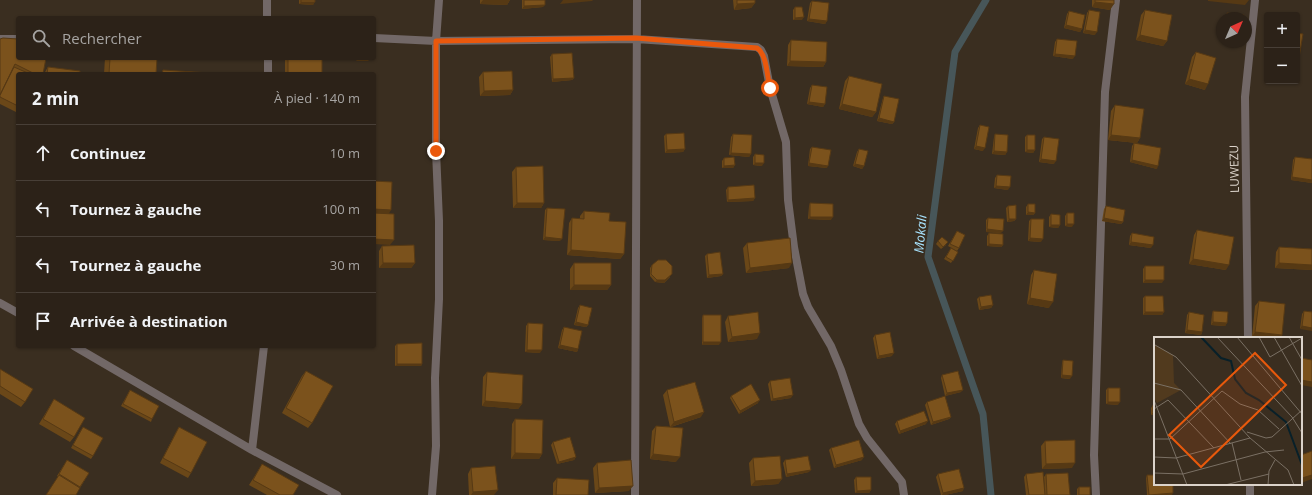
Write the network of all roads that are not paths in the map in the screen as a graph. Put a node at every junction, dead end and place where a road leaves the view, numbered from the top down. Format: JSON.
{"nodes":[{"id":1,"x":267,"y":0,"type":"edge"},
{"id":2,"x":439,"y":0,"type":"edge"},
{"id":3,"x":637,"y":0,"type":"edge"},
{"id":4,"x":1116,"y":0,"type":"edge"},
{"id":5,"x":1255,"y":0,"type":"edge"},
{"id":6,"x":267,"y":16,"type":"edge"},
{"id":7,"x":16,"y":38,"type":"edge"},
{"id":8,"x":376,"y":38,"type":"edge"},
{"id":9,"x":636,"y":38,"type":"junction"},
{"id":10,"x":0,"y":39,"type":"edge"},
{"id":11,"x":436,"y":41,"type":"junction"},
{"id":12,"x":268,"y":60,"type":"edge"},
{"id":13,"x":268,"y":72,"type":"edge"},
{"id":14,"x":0,"y":303,"type":"edge"},
{"id":15,"x":16,"y":312,"type":"edge"},
{"id":16,"x":1248,"y":337,"type":"edge"},
{"id":17,"x":77,"y":348,"type":"edge"},
{"id":18,"x":264,"y":348,"type":"edge"},
{"id":19,"x":252,"y":450,"type":"junction"},
{"id":20,"x":337,"y":495,"type":"edge"},
{"id":21,"x":432,"y":495,"type":"edge"},
{"id":22,"x":635,"y":495,"type":"edge"},
{"id":23,"x":904,"y":495,"type":"edge"},
{"id":24,"x":1096,"y":495,"type":"edge"}],
"edges":[{"from":1,"to":6,"type":"street"},
{"from":2,"to":11,"type":"street"},
{"from":3,"to":9,"type":"street"},
{"from":4,"to":24,"type":"street"},
{"from":5,"to":16,"type":"street","name":"LUWEZU"},
{"from":7,"to":10,"type":"street"},
{"from":8,"to":11,"type":"street"},
{"from":9,"to":11,"type":"street"},
{"from":9,"to":22,"type":"street"},
{"from":9,"to":23,"type":"street"},
{"from":11,"to":21,"type":"street"},
{"from":12,"to":13,"type":"street"},
{"from":14,"to":15,"type":"street"},
{"from":17,"to":19,"type":"street"},
{"from":18,"to":19,"type":"street"},
{"from":19,"to":20,"type":"street"}]}
